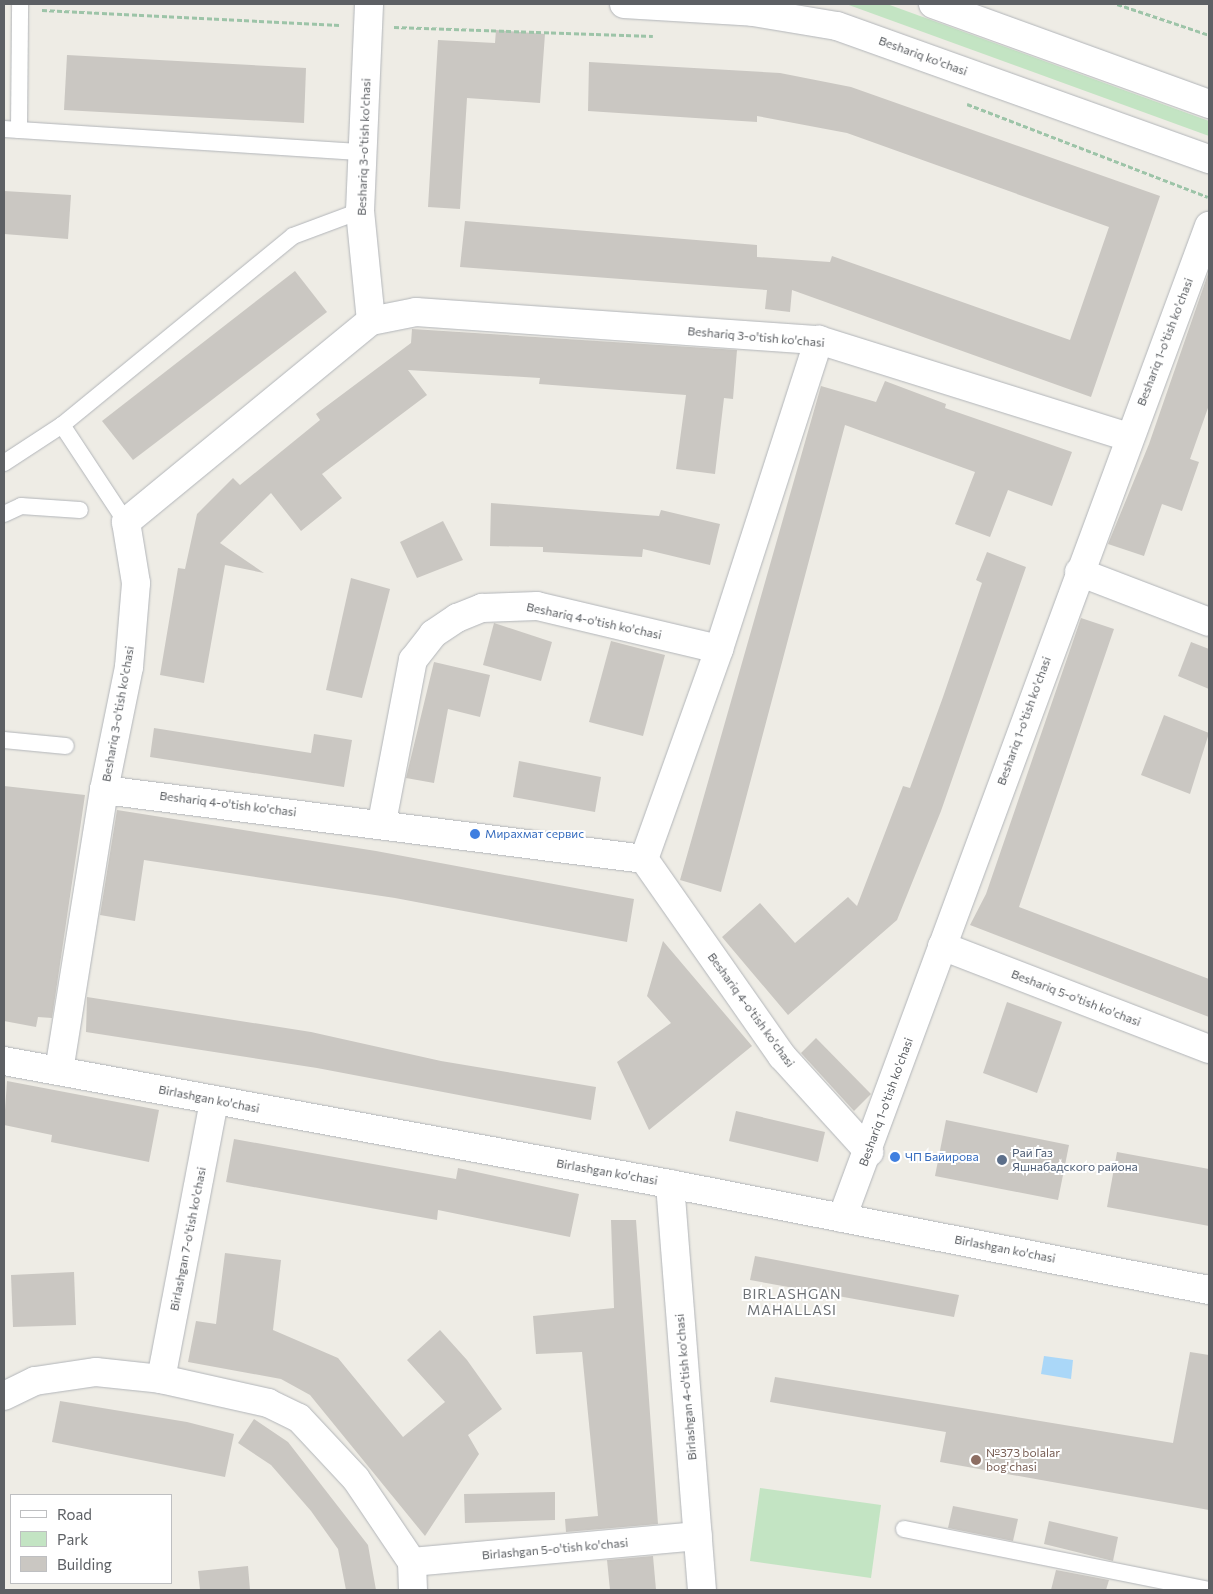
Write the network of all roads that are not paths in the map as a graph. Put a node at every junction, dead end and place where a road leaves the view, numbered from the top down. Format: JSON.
{"nodes":[{"id":1,"x":624,"y":4,"type":"edge"},
{"id":2,"x":933,"y":4,"type":"edge"},
{"id":3,"x":20,"y":6,"type":"edge"},
{"id":4,"x":369,"y":15,"type":"edge"},
{"id":5,"x":1209,"y":104,"type":"edge"},
{"id":6,"x":11,"y":130,"type":"edge"},
{"id":7,"x":362,"y":152,"type":"junction"},
{"id":8,"x":1209,"y":159,"type":"edge"},
{"id":9,"x":360,"y":211,"type":"junction"},
{"id":10,"x":1209,"y":226,"type":"edge"},
{"id":11,"x":371,"y":321,"type":"junction"},
{"id":12,"x":819,"y":340,"type":"junction"},
{"id":13,"x":62,"y":425,"type":"junction"},
{"id":14,"x":1128,"y":437,"type":"junction"},
{"id":15,"x":4,"y":463,"type":"edge"},
{"id":16,"x":80,"y":510,"type":"dead end"},
{"id":17,"x":4,"y":514,"type":"edge"},
{"id":18,"x":126,"y":522,"type":"junction"},
{"id":19,"x":1080,"y":572,"type":"junction"},
{"id":20,"x":1209,"y":622,"type":"edge"},
{"id":21,"x":719,"y":649,"type":"junction"},
{"id":22,"x":4,"y":740,"type":"edge"},
{"id":23,"x":66,"y":746,"type":"dead end"},
{"id":24,"x":104,"y":790,"type":"junction"},
{"id":25,"x":382,"y":822,"type":"junction"},
{"id":26,"x":644,"y":859,"type":"junction"},
{"id":27,"x":942,"y":946,"type":"junction"},
{"id":28,"x":1209,"y":1050,"type":"edge"},
{"id":29,"x":4,"y":1061,"type":"edge"},
{"id":30,"x":59,"y":1071,"type":"junction"},
{"id":31,"x":214,"y":1100,"type":"junction"},
{"id":32,"x":869,"y":1152,"type":"junction"},
{"id":33,"x":670,"y":1184,"type":"junction"},
{"id":34,"x":842,"y":1218,"type":"junction"},
{"id":35,"x":1209,"y":1290,"type":"edge"},
{"id":36,"x":161,"y":1379,"type":"junction"},
{"id":37,"x":4,"y":1396,"type":"edge"},
{"id":38,"x":904,"y":1529,"type":"dead end"},
{"id":39,"x":698,"y":1536,"type":"junction"},
{"id":40,"x":412,"y":1562,"type":"junction"},
{"id":41,"x":413,"y":1590,"type":"edge"},
{"id":42,"x":702,"y":1590,"type":"edge"},
{"id":43,"x":1208,"y":1590,"type":"edge"}],
"edges":[{"from":1,"to":8,"type":"street","name":"Beshariq ko'chasi"},
{"from":2,"to":5,"type":"street"},
{"from":3,"to":6,"type":"lane"},
{"from":4,"to":7,"type":"street","name":"Beshariq 3-o'tish ko'chasi"},
{"from":6,"to":7,"type":"lane"},
{"from":7,"to":9,"type":"street","name":"Beshariq 3-o'tish ko'chasi"},
{"from":9,"to":11,"type":"street","name":"Beshariq 3-o'tish ko'chasi"},
{"from":9,"to":13,"type":"lane"},
{"from":10,"to":14,"type":"street","name":"Beshariq 1-o'tish ko'chasi"},
{"from":11,"to":12,"type":"street","name":"Beshariq 3-o'tish ko'chasi"},
{"from":11,"to":18,"type":"street","name":"Beshariq 3-o'tish ko'chasi"},
{"from":12,"to":14,"type":"street","name":"Beshariq 3-o'tish ko'chasi"},
{"from":12,"to":21,"type":"street"},
{"from":13,"to":15,"type":"lane"},
{"from":13,"to":18,"type":"lane"},
{"from":14,"to":19,"type":"street","name":"Beshariq 1-o'tish ko'chasi"},
{"from":16,"to":17,"type":"lane"},
{"from":18,"to":24,"type":"street","name":"Beshariq 3-o'tish ko'chasi"},
{"from":19,"to":20,"type":"street"},
{"from":19,"to":27,"type":"street","name":"Beshariq 1-o'tish ko'chasi"},
{"from":21,"to":25,"type":"street","name":"Beshariq 4-o'tish ko'chasi"},
{"from":21,"to":26,"type":"street"},
{"from":22,"to":23,"type":"lane"},
{"from":24,"to":25,"type":"street","name":"Beshariq 4-o'tish ko'chasi"},
{"from":24,"to":30,"type":"street","name":"Beshariq 3-o'tish ko'chasi"},
{"from":25,"to":26,"type":"street","name":"Beshariq 4-o'tish ko'chasi"},
{"from":26,"to":32,"type":"street","name":"Beshariq 4-o'tish ko'chasi"},
{"from":27,"to":28,"type":"street","name":"Beshariq 5-o'tish ko'chasi"},
{"from":27,"to":32,"type":"street","name":"Beshariq 1-o'tish ko'chasi"},
{"from":29,"to":30,"type":"street","name":"Birlashgan ko'chasi"},
{"from":30,"to":31,"type":"street","name":"Birlashgan ko'chasi"},
{"from":31,"to":33,"type":"street","name":"Birlashgan ko'chasi"},
{"from":31,"to":36,"type":"street","name":"Birlashgan 7-o'tish ko'chasi"},
{"from":32,"to":34,"type":"street","name":"Beshariq 1-o'tish ko'chasi"},
{"from":33,"to":34,"type":"street","name":"Birlashgan ko'chasi"},
{"from":33,"to":39,"type":"street","name":"Birlashgan 4-o'tish ko'chasi"},
{"from":34,"to":35,"type":"street","name":"Birlashgan ko'chasi"},
{"from":36,"to":37,"type":"street"},
{"from":36,"to":40,"type":"street"},
{"from":38,"to":43,"type":"lane"},
{"from":39,"to":40,"type":"street","name":"Birlashgan 5-o'tish ko'chasi"},
{"from":39,"to":42,"type":"street","name":"Birlashgan 4-o'tish ko'chasi"},
{"from":40,"to":41,"type":"street"}]}
